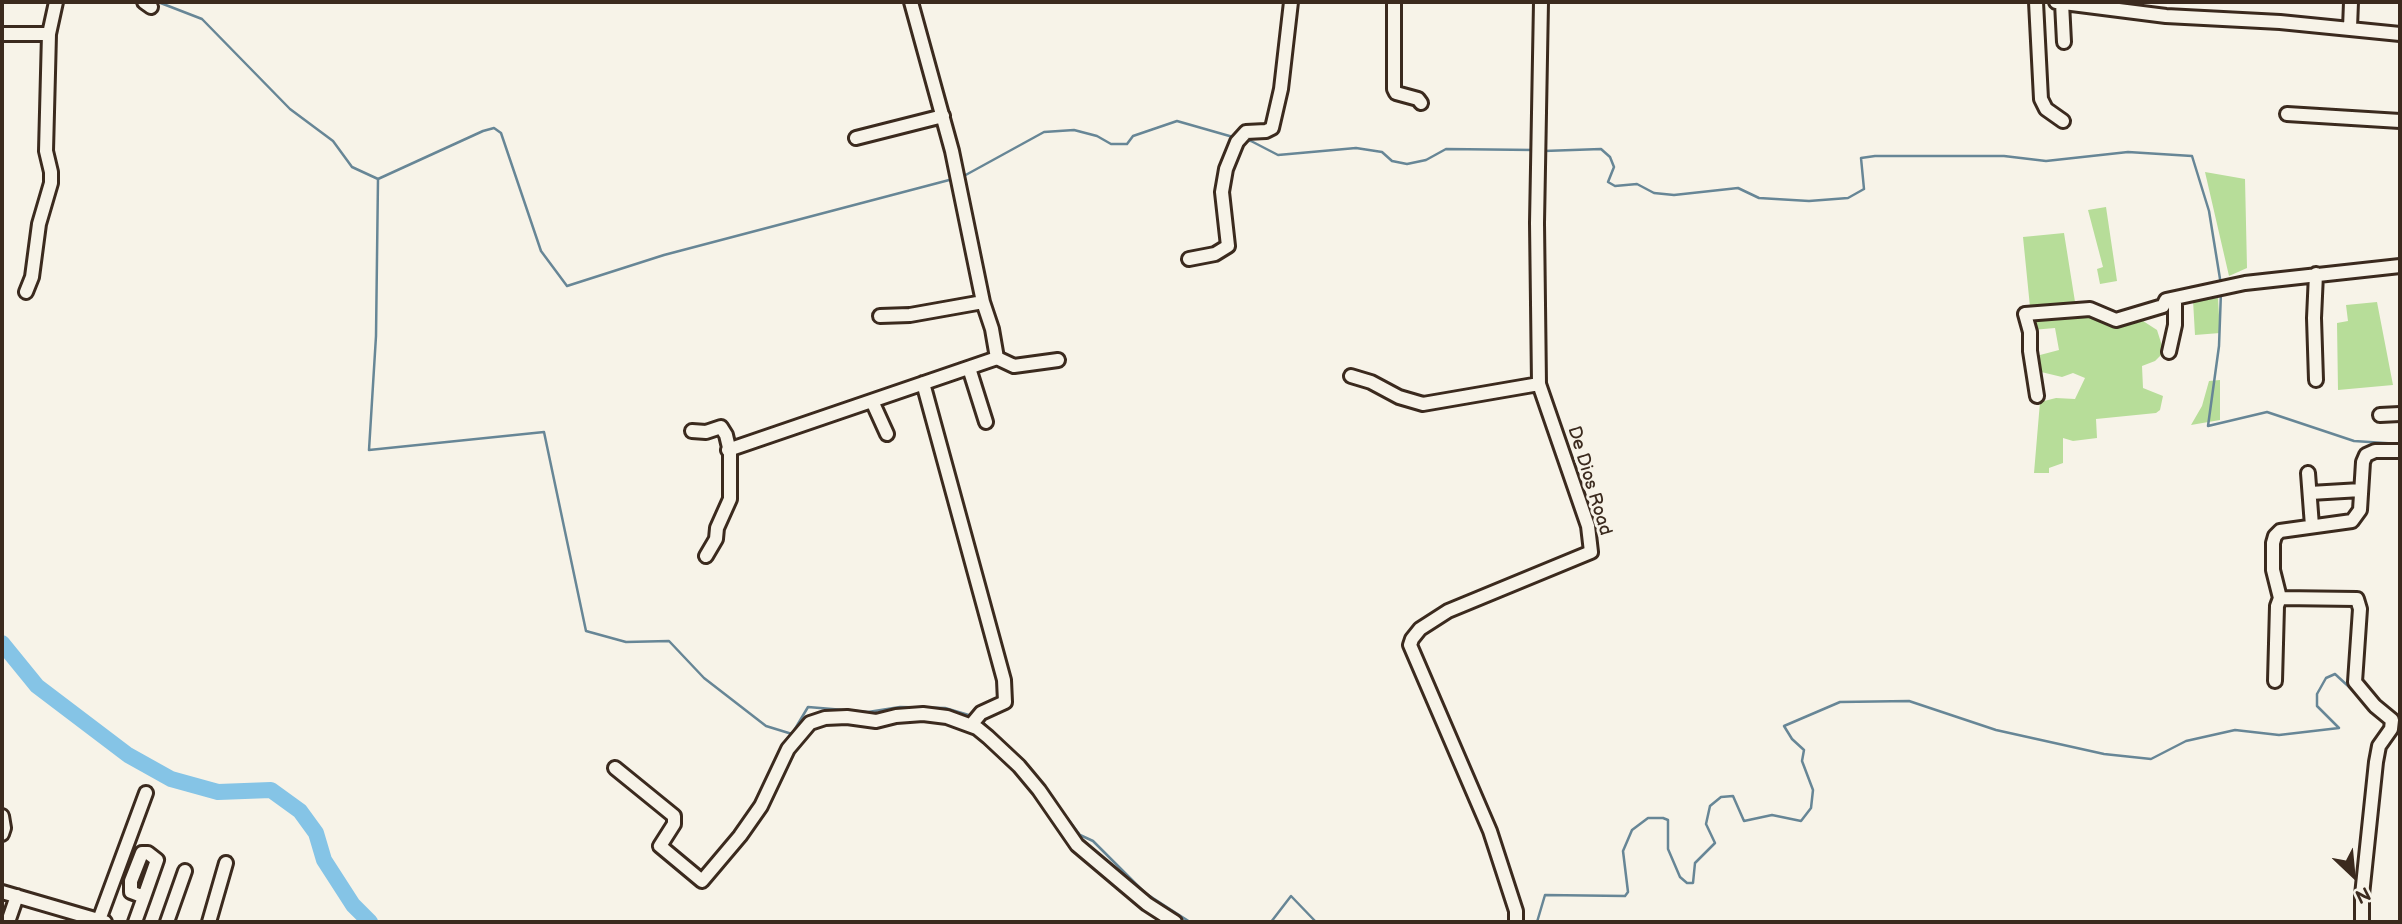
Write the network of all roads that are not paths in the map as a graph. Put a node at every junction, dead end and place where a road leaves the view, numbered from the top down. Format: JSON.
{"nodes":[{"id":1,"x":56,"y":2,"type":"edge"},
{"id":2,"x":911,"y":2,"type":"edge"},
{"id":3,"x":1291,"y":2,"type":"edge"},
{"id":4,"x":1394,"y":2,"type":"edge"},
{"id":5,"x":1541,"y":2,"type":"edge"},
{"id":6,"x":2036,"y":2,"type":"edge"},
{"id":7,"x":2056,"y":2,"type":"edge"},
{"id":8,"x":2351,"y":2,"type":"edge"},
{"id":9,"x":2062,"y":3,"type":"edge"},
{"id":10,"x":2350,"y":28,"type":"junction"},
{"id":11,"x":2,"y":34,"type":"edge"},
{"id":12,"x":49,"y":34,"type":"junction"},
{"id":13,"x":2400,"y":34,"type":"edge"},
{"id":14,"x":2064,"y":42,"type":"dead end"},
{"id":15,"x":1421,"y":103,"type":"dead end"},
{"id":16,"x":2287,"y":114,"type":"dead end"},
{"id":17,"x":943,"y":116,"type":"junction"},
{"id":18,"x":2063,"y":121,"type":"dead end"},
{"id":19,"x":2400,"y":121,"type":"edge"},
{"id":20,"x":856,"y":138,"type":"dead end"},
{"id":21,"x":1189,"y":259,"type":"dead end"},
{"id":22,"x":2400,"y":266,"type":"edge"},
{"id":23,"x":2316,"y":274,"type":"junction"},
{"id":24,"x":26,"y":292,"type":"dead end"},
{"id":25,"x":2175,"y":299,"type":"junction"},
{"id":26,"x":983,"y":302,"type":"junction"},
{"id":27,"x":880,"y":316,"type":"dead end"},
{"id":28,"x":2169,"y":352,"type":"dead end"},
{"id":29,"x":997,"y":358,"type":"junction"},
{"id":30,"x":1058,"y":360,"type":"dead end"},
{"id":31,"x":970,"y":368,"type":"junction"},
{"id":32,"x":1351,"y":376,"type":"dead end"},
{"id":33,"x":2316,"y":380,"type":"dead end"},
{"id":34,"x":923,"y":383,"type":"junction"},
{"id":35,"x":1539,"y":384,"type":"junction"},
{"id":36,"x":2037,"y":397,"type":"dead end"},
{"id":37,"x":872,"y":401,"type":"junction"},
{"id":38,"x":2400,"y":414,"type":"edge"},
{"id":39,"x":2380,"y":415,"type":"dead end"},
{"id":40,"x":986,"y":422,"type":"dead end"},
{"id":41,"x":692,"y":431,"type":"dead end"},
{"id":42,"x":887,"y":434,"type":"dead end"},
{"id":43,"x":728,"y":450,"type":"junction"},
{"id":44,"x":2400,"y":451,"type":"edge"},
{"id":45,"x":2308,"y":473,"type":"dead end"},
{"id":46,"x":2361,"y":490,"type":"junction"},
{"id":47,"x":2309,"y":493,"type":"junction"},
{"id":48,"x":2312,"y":526,"type":"junction"},
{"id":49,"x":706,"y":556,"type":"dead end"},
{"id":50,"x":2280,"y":598,"type":"junction"},
{"id":51,"x":2275,"y":681,"type":"dead end"},
{"id":52,"x":975,"y":720,"type":"junction"},
{"id":53,"x":615,"y":768,"type":"dead end"},
{"id":54,"x":146,"y":793,"type":"dead end"},
{"id":55,"x":2,"y":816,"type":"edge"},
{"id":56,"x":2,"y":834,"type":"edge"},
{"id":57,"x":226,"y":863,"type":"dead end"},
{"id":58,"x":185,"y":871,"type":"dead end"},
{"id":59,"x":2,"y":892,"type":"edge"},
{"id":60,"x":17,"y":896,"type":"junction"},
{"id":61,"x":144,"y":897,"type":"dead end"},
{"id":62,"x":82,"y":919,"type":"edge"},
{"id":63,"x":102,"y":921,"type":"edge"},
{"id":64,"x":8,"y":922,"type":"edge"},
{"id":65,"x":135,"y":922,"type":"edge"},
{"id":66,"x":167,"y":922,"type":"edge"},
{"id":67,"x":209,"y":922,"type":"edge"},
{"id":68,"x":1175,"y":922,"type":"edge"},
{"id":69,"x":1516,"y":922,"type":"edge"},
{"id":70,"x":2362,"y":922,"type":"edge"}],
"edges":[{"from":1,"to":12,"type":"street"},
{"from":2,"to":17,"type":"street"},
{"from":3,"to":21,"type":"street"},
{"from":4,"to":15,"type":"street"},
{"from":5,"to":35,"type":"street","name":"De Dios Road"},
{"from":6,"to":18,"type":"street"},
{"from":7,"to":9,"type":"street"},
{"from":8,"to":10,"type":"street"},
{"from":9,"to":10,"type":"street"},
{"from":9,"to":14,"type":"street"},
{"from":10,"to":13,"type":"street"},
{"from":11,"to":12,"type":"street"},
{"from":12,"to":24,"type":"street"},
{"from":16,"to":19,"type":"street"},
{"from":17,"to":20,"type":"street"},
{"from":17,"to":26,"type":"street"},
{"from":22,"to":23,"type":"street"},
{"from":23,"to":25,"type":"street"},
{"from":23,"to":33,"type":"street"},
{"from":25,"to":28,"type":"street"},
{"from":25,"to":36,"type":"street"},
{"from":26,"to":27,"type":"street"},
{"from":26,"to":29,"type":"street"},
{"from":29,"to":30,"type":"street"},
{"from":29,"to":31,"type":"street"},
{"from":31,"to":34,"type":"street"},
{"from":31,"to":40,"type":"street"},
{"from":32,"to":35,"type":"street"},
{"from":34,"to":37,"type":"street"},
{"from":34,"to":52,"type":"street"},
{"from":35,"to":69,"type":"street","name":"De Dios Road"},
{"from":37,"to":42,"type":"street"},
{"from":37,"to":43,"type":"street"},
{"from":38,"to":39,"type":"street"},
{"from":41,"to":43,"type":"street"},
{"from":43,"to":49,"type":"street"},
{"from":44,"to":46,"type":"street"},
{"from":45,"to":47,"type":"street"},
{"from":46,"to":47,"type":"street"},
{"from":46,"to":48,"type":"street"},
{"from":47,"to":48,"type":"street"},
{"from":48,"to":50,"type":"street"},
{"from":50,"to":51,"type":"street"},
{"from":50,"to":70,"type":"street"},
{"from":52,"to":53,"type":"street"},
{"from":52,"to":68,"type":"street"},
{"from":54,"to":63,"type":"street"},
{"from":55,"to":56,"type":"street"},
{"from":57,"to":67,"type":"street"},
{"from":58,"to":66,"type":"street"},
{"from":59,"to":60,"type":"street"},
{"from":60,"to":62,"type":"street"},
{"from":60,"to":64,"type":"street"},
{"from":61,"to":65,"type":"street"},
{"from":62,"to":63,"type":"street"}]}
